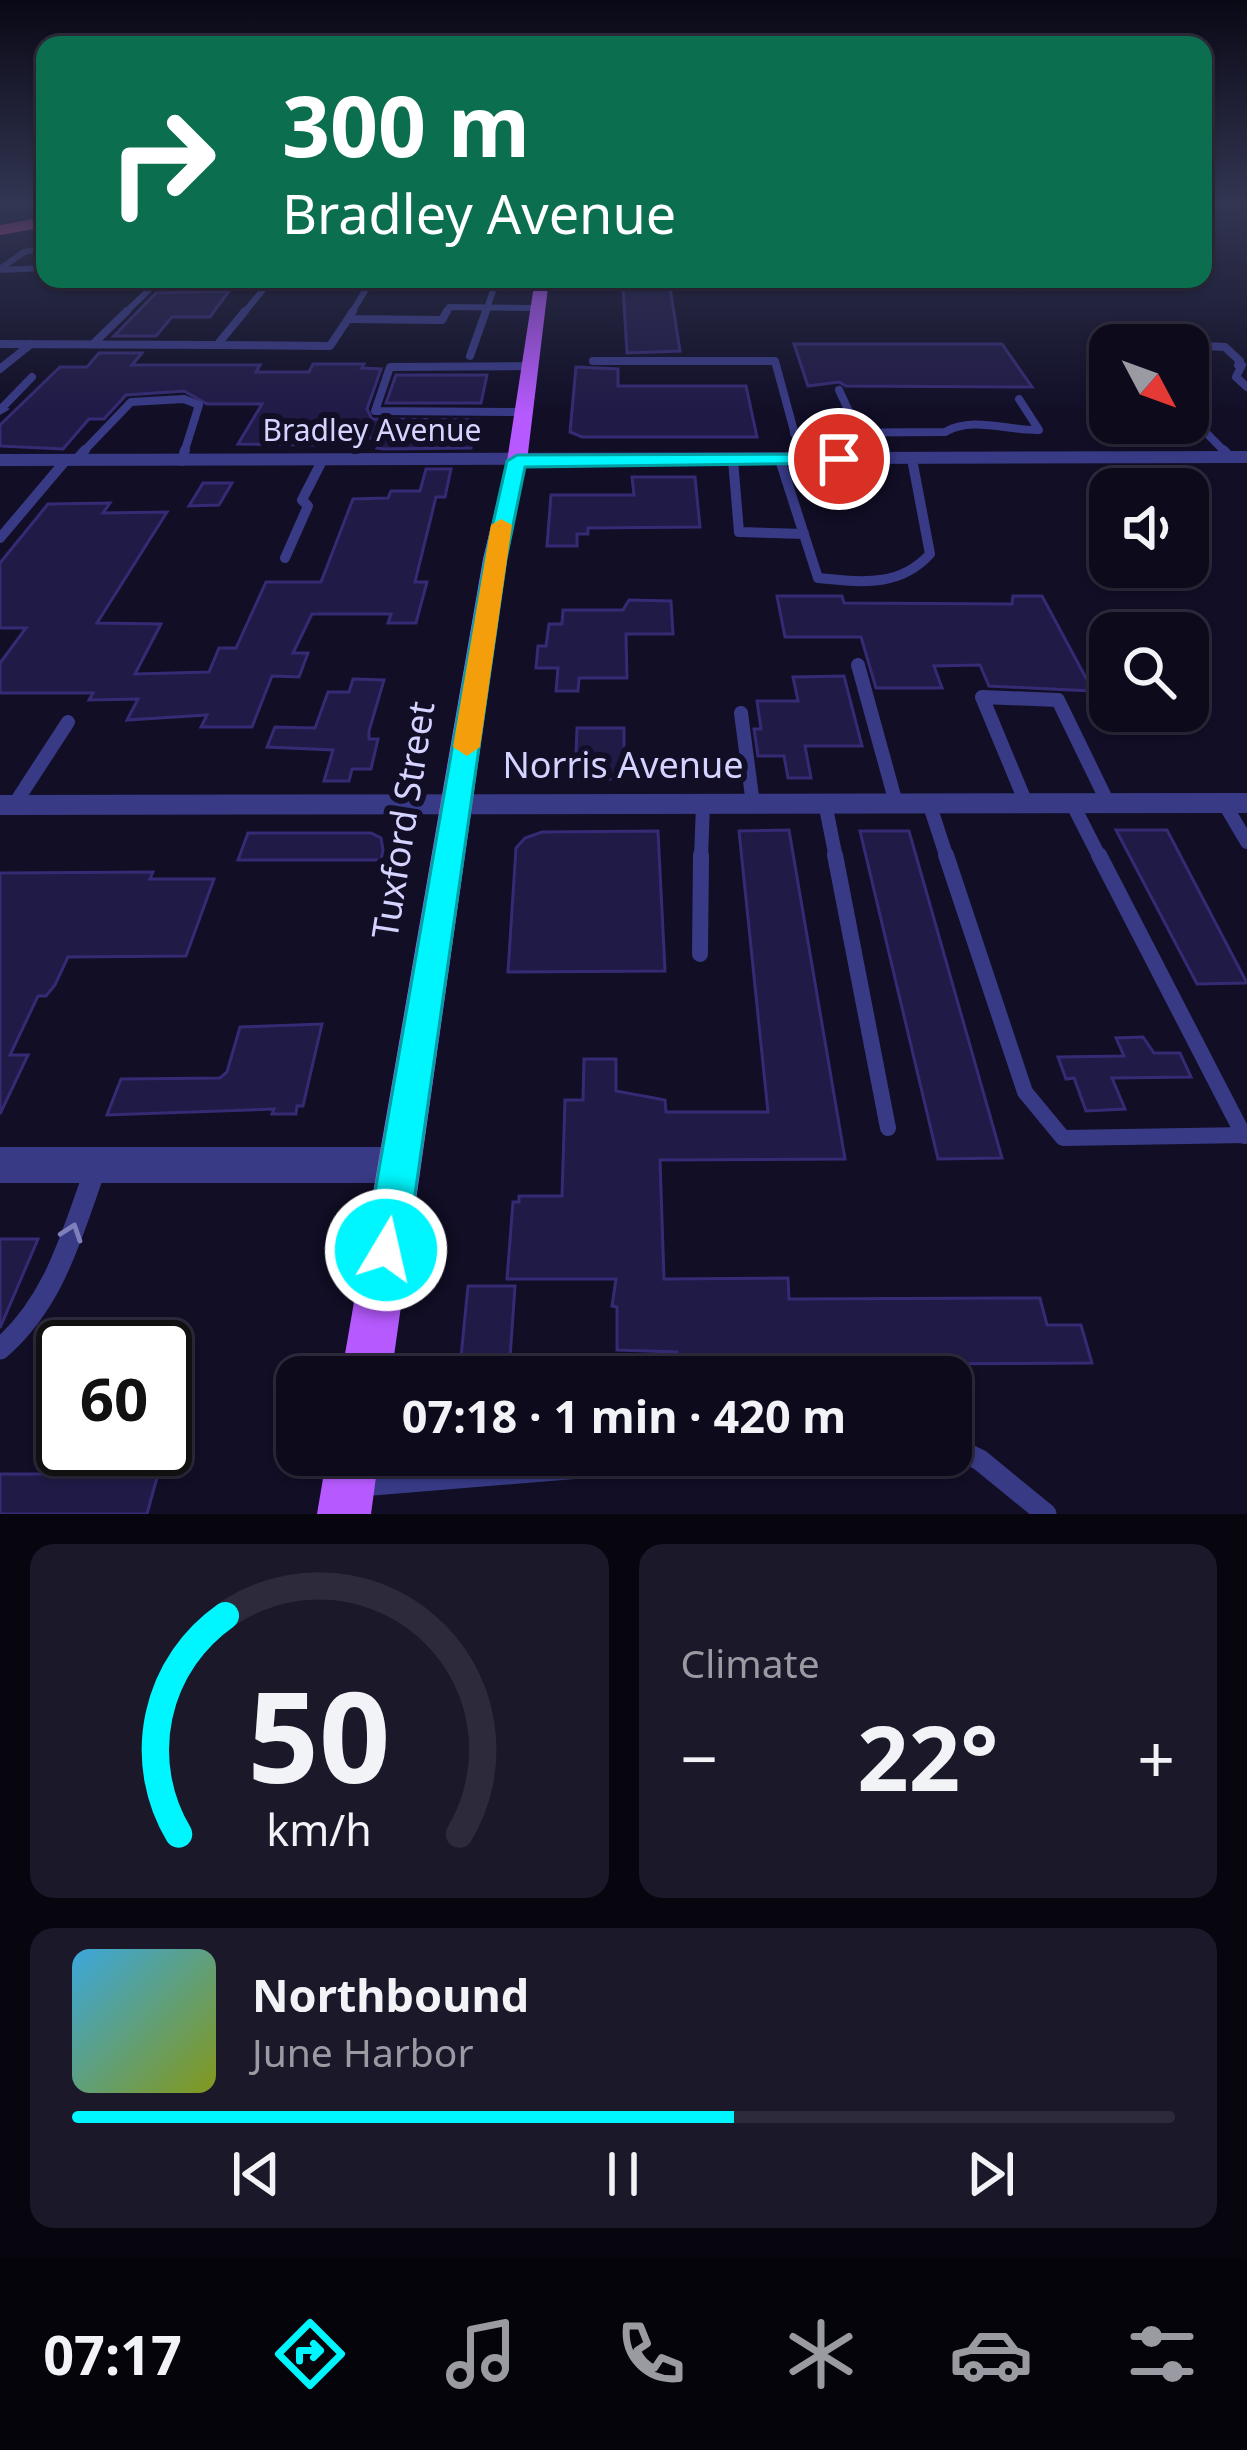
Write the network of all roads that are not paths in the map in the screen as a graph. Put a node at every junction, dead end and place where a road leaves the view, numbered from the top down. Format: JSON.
{"nodes":[{"id":1,"x":151,"y":288,"type":"edge"},
{"id":2,"x":265,"y":288,"type":"edge"},
{"id":3,"x":364,"y":288,"type":"edge"},
{"id":4,"x":495,"y":288,"type":"edge"},
{"id":5,"x":540,"y":288,"type":"edge"},
{"id":6,"x":489,"y":308,"type":"junction"},
{"id":7,"x":536,"y":308,"type":"junction"},
{"id":8,"x":348,"y":319,"type":"junction"},
{"id":9,"x":0,"y":344,"type":"edge"},
{"id":10,"x":31,"y":344,"type":"junction"},
{"id":11,"x":93,"y":344,"type":"junction"},
{"id":12,"x":217,"y":345,"type":"junction"},
{"id":13,"x":1209,"y":346,"type":"edge"},
{"id":14,"x":470,"y":356,"type":"dead end"},
{"id":15,"x":593,"y":361,"type":"dead end"},
{"id":16,"x":1242,"y":365,"type":"edge"},
{"id":17,"x":528,"y":366,"type":"junction"},
{"id":18,"x":0,"y":369,"type":"edge"},
{"id":19,"x":32,"y":376,"type":"dead end"},
{"id":20,"x":1247,"y":387,"type":"edge"},
{"id":21,"x":839,"y":390,"type":"dead end"},
{"id":22,"x":1018,"y":399,"type":"dead end"},
{"id":23,"x":1,"y":410,"type":"edge"},
{"id":24,"x":521,"y":412,"type":"junction"},
{"id":25,"x":945,"y":432,"type":"junction"},
{"id":26,"x":859,"y":433,"type":"junction"},
{"id":27,"x":794,"y":434,"type":"junction"},
{"id":28,"x":1209,"y":436,"type":"edge"},
{"id":29,"x":1239,"y":457,"type":"edge"},
{"id":30,"x":959,"y":458,"type":"junction"},
{"id":31,"x":912,"y":459,"type":"junction"},
{"id":32,"x":0,"y":460,"type":"edge"},
{"id":33,"x":71,"y":460,"type":"junction"},
{"id":34,"x":182,"y":460,"type":"junction"},
{"id":35,"x":322,"y":460,"type":"junction"},
{"id":36,"x":733,"y":460,"type":"junction"},
{"id":37,"x":780,"y":460,"type":"junction"},
{"id":38,"x":802,"y":460,"type":"junction"},
{"id":39,"x":517,"y":461,"type":"junction"},
{"id":40,"x":804,"y":534,"type":"junction"},
{"id":41,"x":0,"y":538,"type":"edge"},
{"id":42,"x":285,"y":558,"type":"dead end"},
{"id":43,"x":858,"y":665,"type":"dead end"},
{"id":44,"x":741,"y":713,"type":"dead end"},
{"id":45,"x":68,"y":722,"type":"dead end"},
{"id":46,"x":703,"y":803,"type":"junction"},
{"id":47,"x":753,"y":803,"type":"junction"},
{"id":48,"x":825,"y":803,"type":"junction"},
{"id":49,"x":896,"y":803,"type":"junction"},
{"id":50,"x":929,"y":803,"type":"junction"},
{"id":51,"x":1026,"y":803,"type":"junction"},
{"id":52,"x":1072,"y":803,"type":"junction"},
{"id":53,"x":1108,"y":803,"type":"junction"},
{"id":54,"x":1236,"y":803,"type":"edge"},
{"id":55,"x":458,"y":804,"type":"junction"},
{"id":56,"x":7,"y":805,"type":"edge"},
{"id":57,"x":1247,"y":842,"type":"edge"},
{"id":58,"x":700,"y":954,"type":"dead end"},
{"id":59,"x":888,"y":1128,"type":"dead end"},
{"id":60,"x":1246,"y":1136,"type":"edge"},
{"id":61,"x":0,"y":1165,"type":"edge"},
{"id":62,"x":97,"y":1165,"type":"junction"},
{"id":63,"x":399,"y":1165,"type":"junction"},
{"id":64,"x":0,"y":1348,"type":"edge"},
{"id":65,"x":369,"y":1356,"type":"edge"},
{"id":66,"x":972,"y":1456,"type":"edge"},
{"id":67,"x":474,"y":1476,"type":"edge"},
{"id":68,"x":348,"y":1486,"type":"edge"},
{"id":69,"x":1046,"y":1514,"type":"edge"}],
"edges":[{"from":1,"to":11,"type":"lane"},
{"from":2,"to":12,"type":"lane"},
{"from":3,"to":8,"type":"lane"},
{"from":4,"to":6,"type":"lane"},
{"from":5,"to":7,"type":"main road","name":"Tuxford Street"},
{"from":6,"to":7,"type":"lane"},
{"from":6,"to":8,"type":"lane"},
{"from":6,"to":14,"type":"lane"},
{"from":7,"to":17,"type":"main road","name":"Tuxford Street"},
{"from":8,"to":12,"type":"lane"},
{"from":9,"to":10,"type":"lane"},
{"from":10,"to":11,"type":"lane"},
{"from":10,"to":18,"type":"lane"},
{"from":11,"to":12,"type":"lane"},
{"from":13,"to":16,"type":"lane"},
{"from":15,"to":27,"type":"lane"},
{"from":16,"to":20,"type":"lane"},
{"from":17,"to":24,"type":"main road","name":"Tuxford Street"},
{"from":17,"to":24,"type":"lane"},
{"from":19,"to":23,"type":"lane"},
{"from":21,"to":26,"type":"lane"},
{"from":22,"to":25,"type":"lane"},
{"from":24,"to":39,"type":"main road","name":"Tuxford Street"},
{"from":25,"to":26,"type":"lane"},
{"from":25,"to":30,"type":"lane"},
{"from":26,"to":27,"type":"lane"},
{"from":27,"to":38,"type":"lane"},
{"from":28,"to":29,"type":"lane"},
{"from":29,"to":30,"type":"street","name":"Bradley Avenue"},
{"from":30,"to":31,"type":"street","name":"Bradley Avenue"},
{"from":31,"to":38,"type":"street","name":"Bradley Avenue"},
{"from":31,"to":40,"type":"lane"},
{"from":32,"to":33,"type":"street","name":"Bradley Avenue"},
{"from":33,"to":34,"type":"street","name":"Bradley Avenue"},
{"from":33,"to":34,"type":"lane"},
{"from":33,"to":41,"type":"lane"},
{"from":34,"to":35,"type":"street","name":"Bradley Avenue"},
{"from":35,"to":39,"type":"street","name":"Bradley Avenue"},
{"from":35,"to":42,"type":"lane"},
{"from":36,"to":37,"type":"street","name":"Bradley Avenue"},
{"from":36,"to":39,"type":"street","name":"Bradley Avenue"},
{"from":36,"to":40,"type":"lane"},
{"from":37,"to":38,"type":"street","name":"Bradley Avenue"},
{"from":37,"to":40,"type":"lane"},
{"from":39,"to":55,"type":"main road","name":"Tuxford Street"},
{"from":43,"to":49,"type":"lane"},
{"from":44,"to":47,"type":"lane"},
{"from":45,"to":56,"type":"lane"},
{"from":46,"to":47,"type":"street","name":"Norris Avenue"},
{"from":46,"to":55,"type":"street","name":"Norris Avenue"},
{"from":46,"to":58,"type":"lane"},
{"from":47,"to":48,"type":"street","name":"Norris Avenue"},
{"from":48,"to":49,"type":"street","name":"Norris Avenue"},
{"from":48,"to":59,"type":"lane"},
{"from":49,"to":50,"type":"street","name":"Norris Avenue"},
{"from":50,"to":51,"type":"street","name":"Norris Avenue"},
{"from":50,"to":60,"type":"lane"},
{"from":51,"to":52,"type":"street","name":"Norris Avenue"},
{"from":51,"to":53,"type":"lane"},
{"from":52,"to":53,"type":"street","name":"Norris Avenue"},
{"from":52,"to":60,"type":"lane"},
{"from":53,"to":54,"type":"street","name":"Norris Avenue"},
{"from":54,"to":57,"type":"lane"},
{"from":55,"to":56,"type":"street","name":"Norris Avenue"},
{"from":55,"to":63,"type":"main road","name":"Tuxford Street"},
{"from":61,"to":62,"type":"street"},
{"from":62,"to":63,"type":"street"},
{"from":64,"to":62,"type":"lane","one_way":true},
{"from":63,"to":65,"type":"main road","name":"Tuxford Street"},
{"from":66,"to":69,"type":"lane"},
{"from":67,"to":68,"type":"lane"}]}
